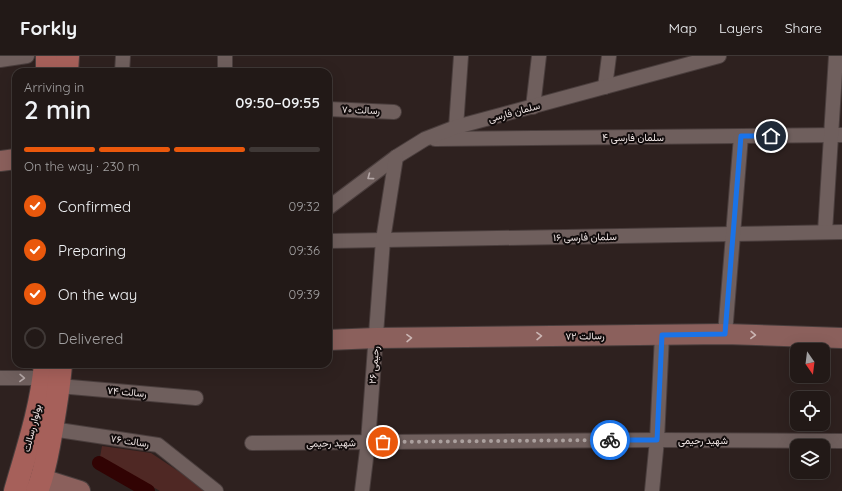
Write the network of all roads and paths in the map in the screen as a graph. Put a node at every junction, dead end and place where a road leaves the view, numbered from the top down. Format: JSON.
{"nodes":[{"id":1,"x":27,"y":56,"type":"edge"},
{"id":2,"x":47,"y":56,"type":"edge"},
{"id":3,"x":68,"y":56,"type":"edge"},
{"id":4,"x":123,"y":56,"type":"edge"},
{"id":5,"x":225,"y":56,"type":"edge"},
{"id":6,"x":461,"y":56,"type":"edge"},
{"id":7,"x":539,"y":56,"type":"edge"},
{"id":8,"x":609,"y":56,"type":"edge"},
{"id":9,"x":719,"y":56,"type":"edge"},
{"id":10,"x":836,"y":56,"type":"edge"},
{"id":11,"x":0,"y":60,"type":"edge"},
{"id":12,"x":687,"y":60,"type":"edge"},
{"id":13,"x":47,"y":68,"type":"edge"},
{"id":14,"x":67,"y":68,"type":"edge"},
{"id":15,"x":122,"y":68,"type":"edge"},
{"id":16,"x":224,"y":68,"type":"edge"},
{"id":17,"x":605,"y":87,"type":"junction"},
{"id":18,"x":533,"y":107,"type":"junction"},
{"id":19,"x":332,"y":109,"type":"edge"},
{"id":20,"x":394,"y":112,"type":"dead end"},
{"id":21,"x":456,"y":127,"type":"junction"},
{"id":22,"x":836,"y":135,"type":"edge"},
{"id":23,"x":741,"y":136,"type":"junction"},
{"id":24,"x":425,"y":139,"type":"junction"},
{"id":25,"x":396,"y":157,"type":"junction"},
{"id":26,"x":12,"y":160,"type":"edge"},
{"id":27,"x":0,"y":161,"type":"edge"},
{"id":28,"x":332,"y":205,"type":"edge"},
{"id":29,"x":825,"y":232,"type":"junction"},
{"id":30,"x":842,"y":232,"type":"edge"},
{"id":31,"x":733,"y":234,"type":"junction"},
{"id":32,"x":332,"y":240,"type":"edge"},
{"id":33,"x":383,"y":240,"type":"junction"},
{"id":34,"x":725,"y":334,"type":"junction"},
{"id":35,"x":662,"y":335,"type":"junction"},
{"id":36,"x":376,"y":338,"type":"junction"},
{"id":37,"x":842,"y":338,"type":"edge"},
{"id":38,"x":332,"y":340,"type":"edge"},
{"id":39,"x":57,"y":368,"type":"edge"},
{"id":40,"x":49,"y":376,"type":"edge"},
{"id":41,"x":0,"y":378,"type":"edge"},
{"id":42,"x":196,"y":398,"type":"dead end"},
{"id":43,"x":52,"y":429,"type":"junction"},
{"id":44,"x":657,"y":440,"type":"junction"},
{"id":45,"x":842,"y":441,"type":"edge"},
{"id":46,"x":368,"y":442,"type":"junction"},
{"id":47,"x":252,"y":443,"type":"dead end"},
{"id":48,"x":18,"y":481,"type":"edge"},
{"id":49,"x":40,"y":487,"type":"edge"},
{"id":50,"x":10,"y":491,"type":"edge"},
{"id":51,"x":80,"y":491,"type":"edge"},
{"id":52,"x":216,"y":491,"type":"edge"},
{"id":53,"x":362,"y":491,"type":"edge"},
{"id":54,"x":652,"y":491,"type":"edge"}],
"edges":[{"from":1,"to":11,"type":"street"},
{"from":2,"to":13,"type":"main road"},
{"from":3,"to":14,"type":"main road"},
{"from":4,"to":15,"type":"street"},
{"from":5,"to":16,"type":"street"},
{"from":6,"to":21,"type":"street"},
{"from":7,"to":18,"type":"street"},
{"from":8,"to":17,"type":"street"},
{"from":9,"to":12,"type":"street","name":"سلمان فارسی"},
{"from":10,"to":22,"type":"street"},
{"from":12,"to":17,"type":"street","name":"سلمان فارسی"},
{"from":17,"to":18,"type":"street","name":"سلمان فارسی"},
{"from":18,"to":21,"type":"street","name":"سلمان فارسی"},
{"from":19,"to":20,"type":"street","name":"رسالت ۷۰"},
{"from":21,"to":24,"type":"street","name":"سلمان فارسی"},
{"from":22,"to":23,"type":"street","name":"سلمان فارسی ۴"},
{"from":22,"to":29,"type":"street"},
{"from":23,"to":24,"type":"street","name":"سلمان فارسی ۴"},
{"from":23,"to":31,"type":"street"},
{"from":24,"to":25,"type":"street","name":"سلمان فارسی"},
{"from":25,"to":28,"type":"street","name":"سلمان فارسی","one_way":true},
{"from":25,"to":33,"type":"street","name":"رحیمی ۲۶"},
{"from":26,"to":27,"type":"street"},
{"from":29,"to":30,"type":"street","name":"سلمان فارسی ۱۶"},
{"from":29,"to":31,"type":"street","name":"سلمان فارسی ۱۶"},
{"from":31,"to":33,"type":"street","name":"سلمان فارسی ۱۶"},
{"from":31,"to":34,"type":"street"},
{"from":32,"to":33,"type":"street","name":"سلمان فارسی ۱۶"},
{"from":33,"to":36,"type":"street","name":"رحیمی ۲۶"},
{"from":34,"to":35,"type":"street","name":"رسالت ۷۲"},
{"from":34,"to":37,"type":"street","name":"رسالت ۷۲","one_way":true},
{"from":36,"to":35,"type":"street","name":"رسالت ۷۲","one_way":true},
{"from":35,"to":44,"type":"street"},
{"from":36,"to":38,"type":"street","name":"رسالت ۷۲"},
{"from":36,"to":46,"type":"street","name":"رحیمی ۲۶"},
{"from":39,"to":40,"type":"main road","name":"بولوار رسالت"},
{"from":41,"to":40,"type":"street","name":"رسالت ۷۴","one_way":true},
{"from":40,"to":42,"type":"street","name":"رسالت ۷۴"},
{"from":40,"to":43,"type":"main road","name":"بولوار رسالت"},
{"from":40,"to":48,"type":"main road","name":"بولوار رسالت"},
{"from":43,"to":49,"type":"main road","name":"بولوار رسالت"},
{"from":43,"to":52,"type":"street","name":"رسالت ۷۶"},
{"from":44,"to":45,"type":"street","name":"شهید رحیمی"},
{"from":44,"to":46,"type":"street","name":"شهید رحیمی"},
{"from":44,"to":54,"type":"street"},
{"from":46,"to":47,"type":"street","name":"شهید رحیمی"},
{"from":46,"to":53,"type":"street","name":"رحیمی ۲۶"},
{"from":48,"to":50,"type":"street"},
{"from":49,"to":51,"type":"street"}]}
